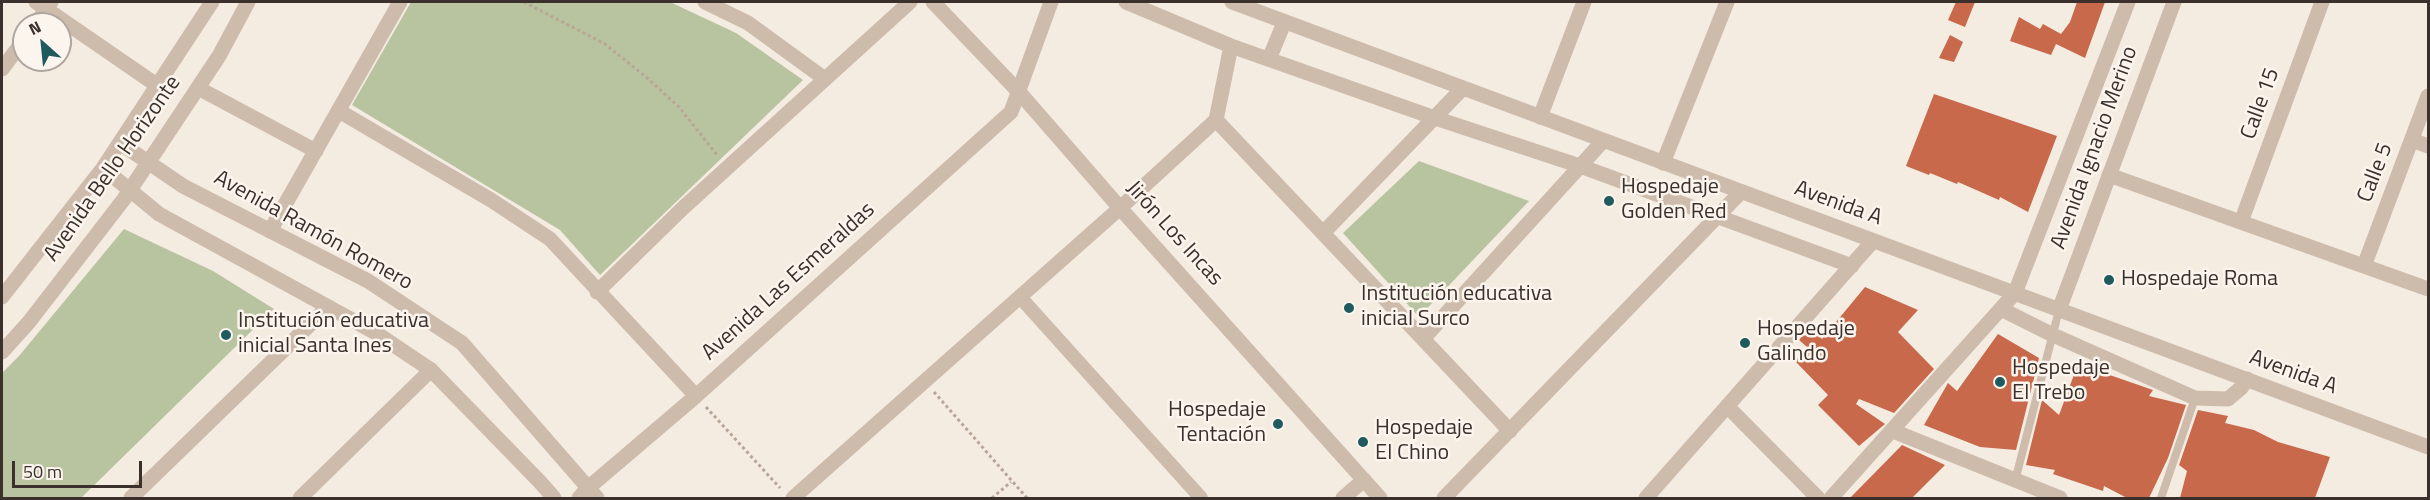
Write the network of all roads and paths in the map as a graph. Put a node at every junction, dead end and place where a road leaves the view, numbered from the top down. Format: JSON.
{"nodes":[{"id":1,"x":212,"y":2,"type":"edge"},
{"id":2,"x":248,"y":2,"type":"edge"},
{"id":3,"x":400,"y":2,"type":"edge"},
{"id":4,"x":524,"y":2,"type":"edge"},
{"id":5,"x":705,"y":2,"type":"edge"},
{"id":6,"x":910,"y":2,"type":"edge"},
{"id":7,"x":933,"y":2,"type":"edge"},
{"id":8,"x":1051,"y":2,"type":"edge"},
{"id":9,"x":1126,"y":2,"type":"edge"},
{"id":10,"x":1232,"y":2,"type":"edge"},
{"id":11,"x":1584,"y":2,"type":"edge"},
{"id":12,"x":1727,"y":2,"type":"edge"},
{"id":13,"x":2128,"y":2,"type":"edge"},
{"id":14,"x":2174,"y":2,"type":"edge"},
{"id":15,"x":2322,"y":2,"type":"edge"},
{"id":16,"x":45,"y":4,"type":"edge"},
{"id":17,"x":1284,"y":22,"type":"junction"},
{"id":18,"x":1231,"y":46,"type":"junction"},
{"id":19,"x":12,"y":55,"type":"edge"},
{"id":20,"x":1269,"y":59,"type":"junction"},
{"id":21,"x":2,"y":69,"type":"edge"},
{"id":22,"x":825,"y":79,"type":"junction"},
{"id":23,"x":158,"y":86,"type":"junction"},
{"id":24,"x":198,"y":88,"type":"junction"},
{"id":25,"x":1462,"y":88,"type":"junction"},
{"id":26,"x":1019,"y":92,"type":"junction"},
{"id":27,"x":2428,"y":96,"type":"edge"},
{"id":28,"x":339,"y":111,"type":"junction"},
{"id":29,"x":1540,"y":117,"type":"junction"},
{"id":30,"x":1435,"y":118,"type":"junction"},
{"id":31,"x":1216,"y":120,"type":"junction"},
{"id":32,"x":2412,"y":140,"type":"junction"},
{"id":33,"x":1603,"y":141,"type":"junction"},
{"id":34,"x":120,"y":143,"type":"junction"},
{"id":35,"x":2428,"y":146,"type":"edge"},
{"id":36,"x":316,"y":150,"type":"junction"},
{"id":37,"x":148,"y":162,"type":"junction"},
{"id":38,"x":1663,"y":163,"type":"junction"},
{"id":39,"x":1580,"y":166,"type":"junction"},
{"id":40,"x":728,"y":167,"type":"junction"},
{"id":41,"x":103,"y":168,"type":"junction"},
{"id":42,"x":2109,"y":175,"type":"junction"},
{"id":43,"x":130,"y":190,"type":"junction"},
{"id":44,"x":1741,"y":192,"type":"junction"},
{"id":45,"x":1120,"y":208,"type":"junction"},
{"id":46,"x":1716,"y":218,"type":"junction"},
{"id":47,"x":2241,"y":222,"type":"junction"},
{"id":48,"x":270,"y":231,"type":"junction"},
{"id":49,"x":1323,"y":233,"type":"junction"},
{"id":50,"x":1874,"y":241,"type":"junction"},
{"id":51,"x":1852,"y":266,"type":"junction"},
{"id":52,"x":2364,"y":266,"type":"junction"},
{"id":53,"x":2428,"y":289,"type":"edge"},
{"id":54,"x":597,"y":292,"type":"junction"},
{"id":55,"x":2015,"y":293,"type":"junction"},
{"id":56,"x":2,"y":297,"type":"edge"},
{"id":57,"x":1020,"y":297,"type":"junction"},
{"id":58,"x":328,"y":307,"type":"junction"},
{"id":59,"x":2001,"y":309,"type":"junction"},
{"id":60,"x":2059,"y":310,"type":"junction"},
{"id":61,"x":2052,"y":335,"type":"junction"},
{"id":62,"x":1424,"y":339,"type":"junction"},
{"id":63,"x":2,"y":352,"type":"edge"},
{"id":64,"x":431,"y":370,"type":"junction"},
{"id":65,"x":2247,"y":379,"type":"junction"},
{"id":66,"x":925,"y":382,"type":"junction"},
{"id":67,"x":696,"y":396,"type":"junction"},
{"id":68,"x":2195,"y":398,"type":"junction"},
{"id":69,"x":1723,"y":411,"type":"junction"},
{"id":70,"x":1510,"y":430,"type":"junction"},
{"id":71,"x":1893,"y":431,"type":"junction"},
{"id":72,"x":2428,"y":447,"type":"edge"},
{"id":73,"x":1364,"y":480,"type":"junction"},
{"id":74,"x":1011,"y":481,"type":"junction"},
{"id":75,"x":2015,"y":481,"type":"junction"},
{"id":76,"x":788,"y":494,"type":"edge"},
{"id":77,"x":588,"y":495,"type":"edge"},
{"id":78,"x":131,"y":498,"type":"edge"},
{"id":79,"x":300,"y":498,"type":"edge"},
{"id":80,"x":554,"y":498,"type":"edge"},
{"id":81,"x":992,"y":498,"type":"edge"},
{"id":82,"x":1027,"y":498,"type":"edge"},
{"id":83,"x":1201,"y":498,"type":"edge"},
{"id":84,"x":1343,"y":498,"type":"edge"},
{"id":85,"x":1380,"y":498,"type":"edge"},
{"id":86,"x":1444,"y":498,"type":"edge"},
{"id":87,"x":1646,"y":498,"type":"edge"},
{"id":88,"x":1818,"y":498,"type":"edge"},
{"id":89,"x":1831,"y":498,"type":"edge"},
{"id":90,"x":2060,"y":498,"type":"edge"},
{"id":91,"x":2161,"y":498,"type":"edge"}],
"edges":[{"from":1,"to":23,"type":"street","name":"Avenida Bello Horizonte"},
{"from":2,"to":24,"type":"street","name":"Avenida Bello Horizonte"},
{"from":3,"to":28,"type":"street"},
{"from":4,"to":40,"type":"path"},
{"from":5,"to":22,"type":"street"},
{"from":6,"to":22,"type":"street"},
{"from":7,"to":26,"type":"street","name":"Jirón Los Incas"},
{"from":8,"to":26,"type":"street","name":"Avenida Las Esmeraldas"},
{"from":9,"to":18,"type":"street"},
{"from":10,"to":17,"type":"street","name":"Avenida A"},
{"from":11,"to":29,"type":"street"},
{"from":12,"to":38,"type":"street"},
{"from":13,"to":55,"type":"street","name":"Avenida Ignacio Merino"},
{"from":14,"to":42,"type":"street","name":"Avenida Ignacio Merino"},
{"from":15,"to":47,"type":"street","name":"Calle 15"},
{"from":16,"to":23,"type":"street"},
{"from":17,"to":20,"type":"street"},
{"from":17,"to":25,"type":"street","name":"Avenida A"},
{"from":18,"to":20,"type":"street"},
{"from":18,"to":31,"type":"street"},
{"from":19,"to":21,"type":"street"},
{"from":20,"to":30,"type":"street"},
{"from":22,"to":40,"type":"street"},
{"from":23,"to":34,"type":"street","name":"Avenida Bello Horizonte"},
{"from":24,"to":36,"type":"street"},
{"from":24,"to":37,"type":"street","name":"Avenida Bello Horizonte"},
{"from":25,"to":29,"type":"street","name":"Avenida A"},
{"from":25,"to":30,"type":"street"},
{"from":26,"to":45,"type":"street","name":"Jirón Los Incas"},
{"from":26,"to":67,"type":"street","name":"Avenida Las Esmeraldas"},
{"from":27,"to":32,"type":"street","name":"Calle 5"},
{"from":28,"to":36,"type":"street"},
{"from":28,"to":54,"type":"street"},
{"from":29,"to":33,"type":"street","name":"Avenida A"},
{"from":30,"to":39,"type":"street"},
{"from":30,"to":49,"type":"street"},
{"from":31,"to":45,"type":"street"},
{"from":31,"to":49,"type":"street"},
{"from":32,"to":35,"type":"street"},
{"from":32,"to":52,"type":"street","name":"Calle 5"},
{"from":33,"to":38,"type":"street","name":"Avenida A"},
{"from":33,"to":39,"type":"street"},
{"from":34,"to":37,"type":"street","name":"Avenida Ramón Romero"},
{"from":34,"to":41,"type":"street","name":"Avenida Bello Horizonte"},
{"from":36,"to":48,"type":"street"},
{"from":37,"to":43,"type":"street","name":"Avenida Bello Horizonte"},
{"from":37,"to":48,"type":"street","name":"Avenida Ramón Romero"},
{"from":38,"to":44,"type":"street","name":"Avenida A"},
{"from":39,"to":46,"type":"street"},
{"from":39,"to":62,"type":"street"},
{"from":40,"to":54,"type":"street"},
{"from":41,"to":43,"type":"street"},
{"from":41,"to":56,"type":"street","name":"Avenida Bello Horizonte"},
{"from":42,"to":47,"type":"street"},
{"from":42,"to":60,"type":"street","name":"Avenida Ignacio Merino"},
{"from":43,"to":58,"type":"street"},
{"from":43,"to":63,"type":"street","name":"Avenida Bello Horizonte"},
{"from":44,"to":46,"type":"street"},
{"from":44,"to":50,"type":"street","name":"Avenida A"},
{"from":45,"to":57,"type":"street"},
{"from":45,"to":73,"type":"street","name":"Jirón Los Incas"},
{"from":46,"to":51,"type":"street"},
{"from":46,"to":70,"type":"street"},
{"from":47,"to":52,"type":"street"},
{"from":48,"to":77,"type":"street","name":"Avenida Ramón Romero"},
{"from":49,"to":62,"type":"street"},
{"from":50,"to":51,"type":"street"},
{"from":50,"to":55,"type":"street","name":"Avenida A"},
{"from":51,"to":69,"type":"street"},
{"from":52,"to":53,"type":"street"},
{"from":54,"to":67,"type":"street"},
{"from":55,"to":59,"type":"street","name":"Avenida Ignacio Merino"},
{"from":55,"to":60,"type":"street","name":"Avenida A"},
{"from":57,"to":66,"type":"street"},
{"from":57,"to":83,"type":"street"},
{"from":58,"to":64,"type":"street"},
{"from":58,"to":78,"type":"street"},
{"from":59,"to":61,"type":"street"},
{"from":59,"to":71,"type":"street","name":"Avenida Ignacio Merino"},
{"from":60,"to":61,"type":"lane"},
{"from":60,"to":65,"type":"street","name":"Avenida A"},
{"from":61,"to":68,"type":"street"},
{"from":61,"to":75,"type":"lane"},
{"from":62,"to":70,"type":"street"},
{"from":64,"to":79,"type":"street"},
{"from":64,"to":80,"type":"street"},
{"from":65,"to":68,"type":"street"},
{"from":65,"to":72,"type":"street","name":"Avenida A"},
{"from":66,"to":74,"type":"path"},
{"from":66,"to":76,"type":"street"},
{"from":67,"to":76,"type":"path"},
{"from":67,"to":77,"type":"street","name":"Avenida Las Esmeraldas"},
{"from":68,"to":91,"type":"lane"},
{"from":69,"to":87,"type":"street"},
{"from":69,"to":88,"type":"street"},
{"from":70,"to":86,"type":"street"},
{"from":71,"to":75,"type":"street"},
{"from":71,"to":89,"type":"street","name":"Avenida Ignacio Merino"},
{"from":73,"to":84,"type":"street"},
{"from":73,"to":85,"type":"street","name":"Jirón Los Incas"},
{"from":74,"to":81,"type":"path"},
{"from":74,"to":82,"type":"path"},
{"from":75,"to":90,"type":"street"}]}
